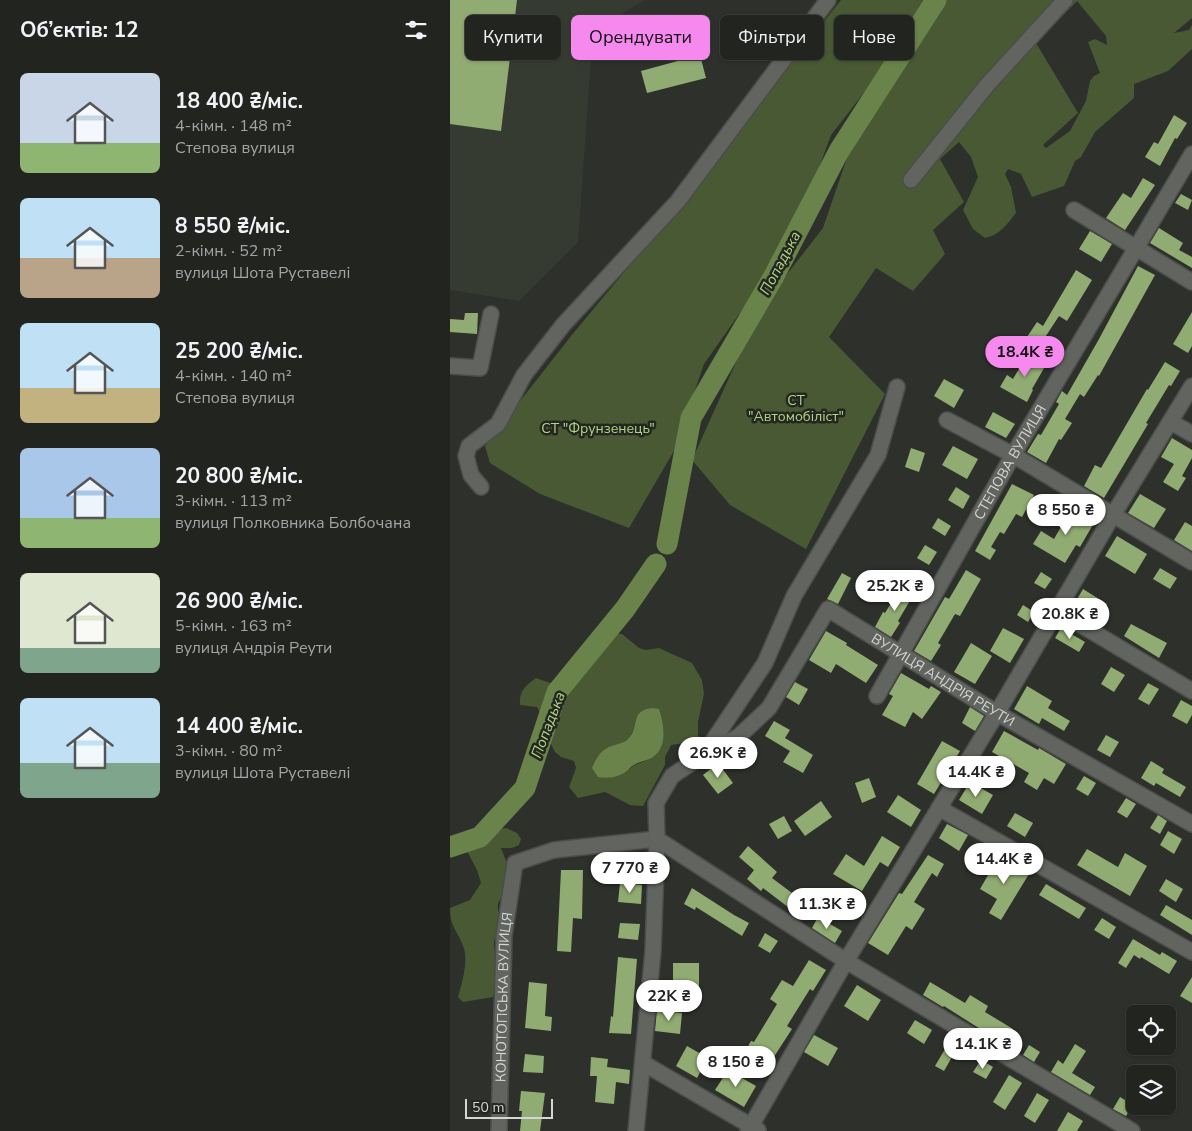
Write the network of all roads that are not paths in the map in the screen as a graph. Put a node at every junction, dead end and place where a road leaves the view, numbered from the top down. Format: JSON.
{"nodes":[{"id":1,"x":828,"y":0,"type":"edge"},
{"id":2,"x":1065,"y":0,"type":"edge"},
{"id":3,"x":1192,"y":154,"type":"edge"},
{"id":4,"x":911,"y":180,"type":"dead end"},
{"id":5,"x":1074,"y":210,"type":"dead end"},
{"id":6,"x":1136,"y":248,"type":"junction"},
{"id":7,"x":1192,"y":282,"type":"edge"},
{"id":8,"x":491,"y":314,"type":"dead end"},
{"id":9,"x":450,"y":366,"type":"edge"},
{"id":10,"x":1192,"y":386,"type":"edge"},
{"id":11,"x":897,"y":387,"type":"dead end"},
{"id":12,"x":947,"y":420,"type":"dead end"},
{"id":13,"x":1171,"y":422,"type":"junction"},
{"id":14,"x":1192,"y":434,"type":"edge"},
{"id":15,"x":1013,"y":455,"type":"junction"},
{"id":16,"x":481,"y":488,"type":"dead end"},
{"id":17,"x":1113,"y":515,"type":"junction"},
{"id":18,"x":1192,"y":562,"type":"edge"},
{"id":19,"x":1056,"y":610,"type":"junction"},
{"id":20,"x":902,"y":654,"type":"junction"},
{"id":21,"x":1192,"y":691,"type":"edge"},
{"id":22,"x":877,"y":696,"type":"dead end"},
{"id":23,"x":997,"y":713,"type":"junction"},
{"id":24,"x":703,"y":755,"type":"junction"},
{"id":25,"x":939,"y":808,"type":"junction"},
{"id":26,"x":1192,"y":824,"type":"edge"},
{"id":27,"x":658,"y":839,"type":"junction"},
{"id":28,"x":1192,"y":952,"type":"edge"},
{"id":29,"x":846,"y":961,"type":"junction"},
{"id":30,"x":643,"y":1063,"type":"junction"},
{"id":31,"x":753,"y":1129,"type":"edge"},
{"id":32,"x":498,"y":1131,"type":"edge"},
{"id":33,"x":636,"y":1131,"type":"edge"},
{"id":34,"x":1132,"y":1131,"type":"edge"}],
"edges":[{"from":1,"to":16,"type":"street"},
{"from":2,"to":4,"type":"street"},
{"from":3,"to":6,"type":"street","name":"СТЕПОВА ВУЛИЦЯ"},
{"from":5,"to":6,"type":"street"},
{"from":6,"to":7,"type":"street"},
{"from":6,"to":15,"type":"street","name":"СТЕПОВА ВУЛИЦЯ"},
{"from":8,"to":9,"type":"street"},
{"from":10,"to":13,"type":"street"},
{"from":11,"to":24,"type":"street"},
{"from":12,"to":15,"type":"street"},
{"from":13,"to":14,"type":"street"},
{"from":13,"to":17,"type":"street"},
{"from":15,"to":17,"type":"street"},
{"from":15,"to":20,"type":"street","name":"СТЕПОВА ВУЛИЦЯ"},
{"from":17,"to":18,"type":"street"},
{"from":17,"to":19,"type":"street"},
{"from":19,"to":21,"type":"street"},
{"from":19,"to":23,"type":"street"},
{"from":20,"to":22,"type":"street","name":"СТЕПОВА ВУЛИЦЯ"},
{"from":20,"to":23,"type":"street","name":"ВУЛИЦЯ АНДРІЯ РЕУТИ"},
{"from":20,"to":24,"type":"street","name":"ВУЛИЦЯ АНДРІЯ РЕУТИ"},
{"from":23,"to":25,"type":"street"},
{"from":23,"to":26,"type":"street","name":"ВУЛИЦЯ АНДРІЯ РЕУТИ"},
{"from":24,"to":27,"type":"street","name":"ВУЛИЦЯ АНДРІЯ РЕУТИ"},
{"from":25,"to":28,"type":"street"},
{"from":25,"to":29,"type":"street"},
{"from":27,"to":29,"type":"street"},
{"from":27,"to":30,"type":"street","name":"ВУЛИЦЯ АНДРІЯ РЕУТИ"},
{"from":27,"to":32,"type":"street","name":"КОНОТОПСЬКА ВУЛИЦЯ"},
{"from":29,"to":31,"type":"street"},
{"from":29,"to":34,"type":"street"},
{"from":30,"to":31,"type":"street"},
{"from":30,"to":33,"type":"street","name":"ВУЛИЦЯ АНДРІЯ РЕУТИ"}]}
